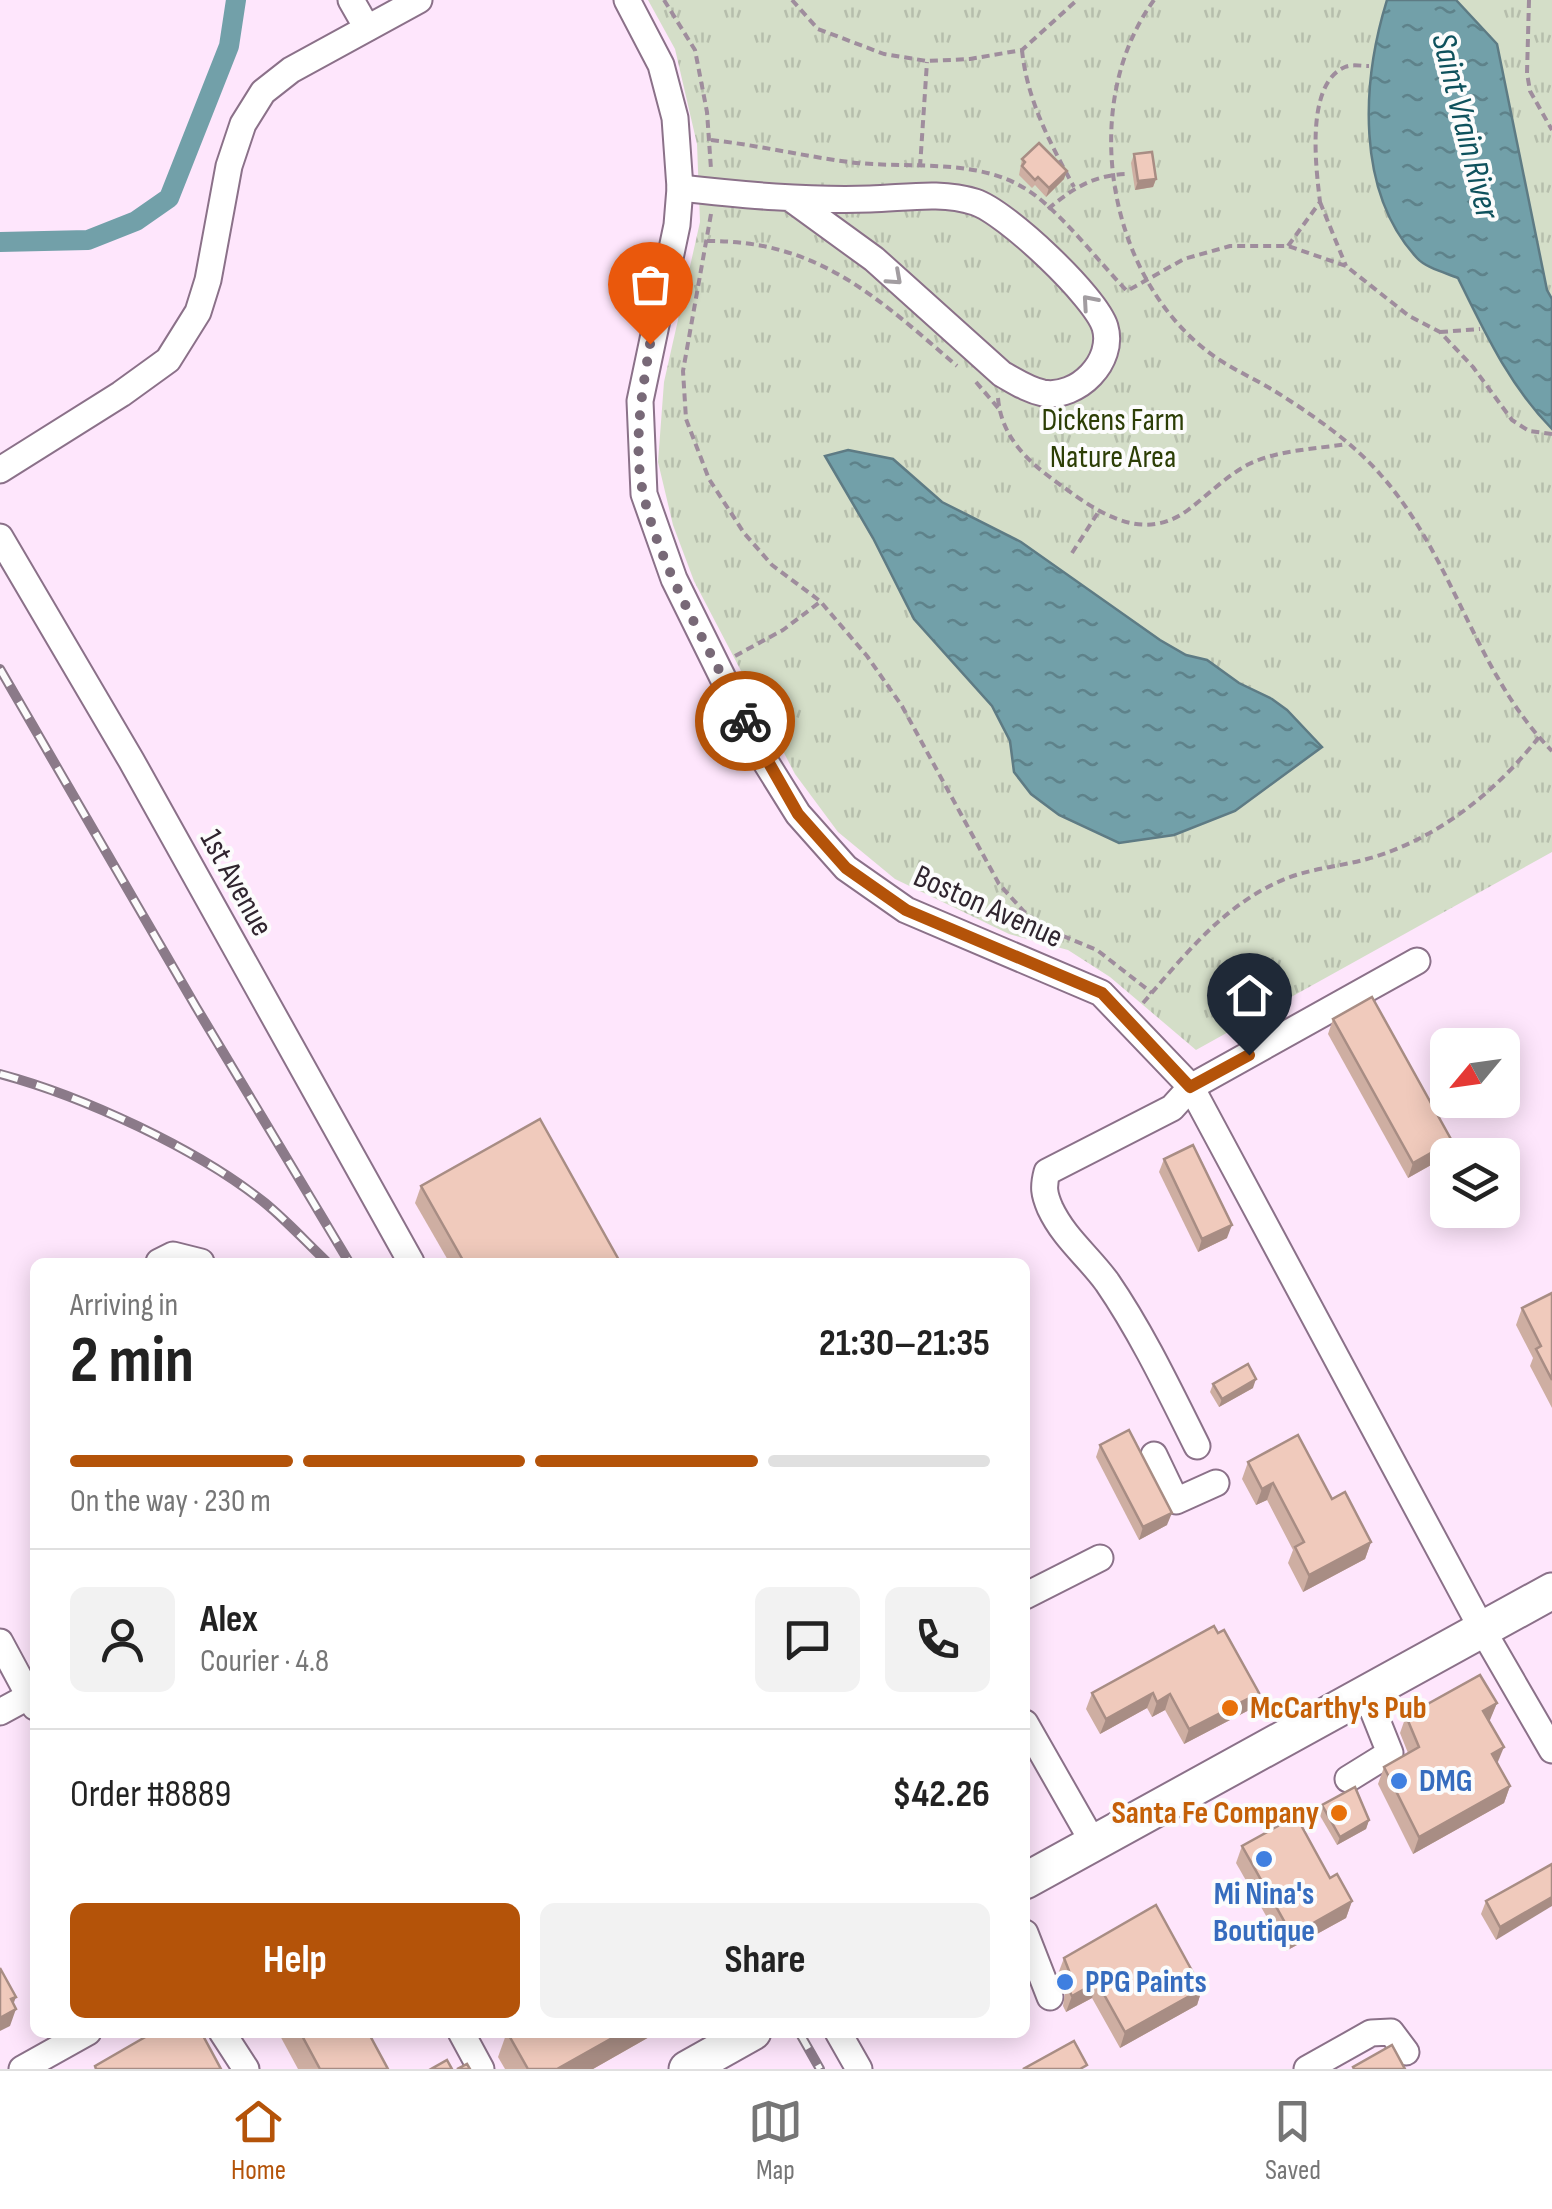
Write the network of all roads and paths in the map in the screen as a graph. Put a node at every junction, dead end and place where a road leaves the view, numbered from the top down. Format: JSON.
{"nodes":[{"id":1,"x":352,"y":0,"type":"edge"},
{"id":2,"x":418,"y":0,"type":"edge"},
{"id":3,"x":627,"y":0,"type":"edge"},
{"id":4,"x":664,"y":0,"type":"edge"},
{"id":5,"x":792,"y":0,"type":"edge"},
{"id":6,"x":1077,"y":0,"type":"edge"},
{"id":7,"x":1154,"y":0,"type":"edge"},
{"id":8,"x":1529,"y":0,"type":"edge"},
{"id":9,"x":368,"y":28,"type":"junction"},
{"id":10,"x":1022,"y":50,"type":"junction"},
{"id":11,"x":927,"y":62,"type":"junction"},
{"id":12,"x":1369,"y":66,"type":"dead end"},
{"id":13,"x":1552,"y":130,"type":"edge"},
{"id":14,"x":920,"y":167,"type":"dead end"},
{"id":15,"x":1127,"y":174,"type":"dead end"},
{"id":16,"x":1112,"y":175,"type":"junction"},
{"id":17,"x":1074,"y":187,"type":"junction"},
{"id":18,"x":680,"y":188,"type":"junction"},
{"id":19,"x":712,"y":191,"type":"junction"},
{"id":20,"x":790,"y":198,"type":"junction"},
{"id":21,"x":870,"y":199,"type":"junction"},
{"id":22,"x":1320,"y":202,"type":"junction"},
{"id":23,"x":1048,"y":209,"type":"dead end"},
{"id":24,"x":707,"y":241,"type":"junction"},
{"id":25,"x":854,"y":244,"type":"junction"},
{"id":26,"x":1288,"y":246,"type":"junction"},
{"id":27,"x":1346,"y":266,"type":"junction"},
{"id":28,"x":1146,"y":279,"type":"junction"},
{"id":29,"x":1480,"y":329,"type":"dead end"},
{"id":30,"x":1440,"y":332,"type":"junction"},
{"id":31,"x":960,"y":368,"type":"dead end"},
{"id":32,"x":985,"y":374,"type":"junction"},
{"id":33,"x":999,"y":408,"type":"junction"},
{"id":34,"x":1552,"y":434,"type":"edge"},
{"id":35,"x":1347,"y":444,"type":"junction"},
{"id":36,"x":0,"y":470,"type":"edge"},
{"id":37,"x":1099,"y":511,"type":"junction"},
{"id":38,"x":0,"y":537,"type":"edge"},
{"id":39,"x":1072,"y":553,"type":"dead end"},
{"id":40,"x":820,"y":602,"type":"junction"},
{"id":41,"x":718,"y":665,"type":"junction"},
{"id":42,"x":1538,"y":737,"type":"junction"},
{"id":43,"x":1552,"y":751,"type":"edge"},
{"id":44,"x":1417,"y":960,"type":"dead end"},
{"id":45,"x":1152,"y":993,"type":"junction"},
{"id":46,"x":1129,"y":1019,"type":"junction"},
{"id":47,"x":1190,"y":1087,"type":"junction"},
{"id":48,"x":410,"y":1258,"type":"edge"},
{"id":49,"x":1197,"y":1446,"type":"dead end"},
{"id":50,"x":1154,"y":1455,"type":"dead end"},
{"id":51,"x":1216,"y":1483,"type":"dead end"},
{"id":52,"x":1100,"y":1558,"type":"dead end"},
{"id":53,"x":1552,"y":1591,"type":"edge"},
{"id":54,"x":1030,"y":1593,"type":"edge"},
{"id":55,"x":1482,"y":1629,"type":"junction"},
{"id":56,"x":0,"y":1642,"type":"edge"},
{"id":57,"x":1366,"y":1693,"type":"junction"},
{"id":58,"x":30,"y":1694,"type":"edge"},
{"id":59,"x":30,"y":1700,"type":"edge"},
{"id":60,"x":0,"y":1712,"type":"edge"},
{"id":61,"x":1030,"y":1731,"type":"edge"},
{"id":62,"x":1552,"y":1750,"type":"edge"},
{"id":63,"x":1348,"y":1779,"type":"dead end"},
{"id":64,"x":1094,"y":1844,"type":"junction"},
{"id":65,"x":1030,"y":1872,"type":"edge"},
{"id":66,"x":1030,"y":1946,"type":"edge"},
{"id":67,"x":1050,"y":1997,"type":"dead end"},
{"id":68,"x":77,"y":2038,"type":"edge"},
{"id":69,"x":226,"y":2038,"type":"edge"},
{"id":70,"x":464,"y":2038,"type":"edge"},
{"id":71,"x":738,"y":2038,"type":"edge"},
{"id":72,"x":841,"y":2038,"type":"edge"},
{"id":73,"x":1406,"y":2052,"type":"dead end"},
{"id":74,"x":22,"y":2069,"type":"edge"},
{"id":75,"x":246,"y":2069,"type":"edge"},
{"id":76,"x":481,"y":2069,"type":"edge"},
{"id":77,"x":687,"y":2069,"type":"edge"},
{"id":78,"x":859,"y":2069,"type":"edge"},
{"id":79,"x":1307,"y":2069,"type":"edge"}],
"edges":[{"from":1,"to":9,"type":"street"},
{"from":2,"to":9,"type":"street"},
{"from":3,"to":18,"type":"street","name":"Boston Avenue"},
{"from":4,"to":19,"type":"path"},
{"from":5,"to":11,"type":"path"},
{"from":6,"to":10,"type":"path"},
{"from":7,"to":16,"type":"path"},
{"from":8,"to":13,"type":"path"},
{"from":9,"to":36,"type":"street"},
{"from":10,"to":11,"type":"path"},
{"from":10,"to":17,"type":"path"},
{"from":11,"to":14,"type":"path"},
{"from":12,"to":22,"type":"path"},
{"from":15,"to":16,"type":"path"},
{"from":16,"to":17,"type":"path"},
{"from":16,"to":28,"type":"path"},
{"from":17,"to":23,"type":"path"},
{"from":18,"to":19,"type":"street"},
{"from":18,"to":41,"type":"street","name":"Boston Avenue"},
{"from":19,"to":20,"type":"street"},
{"from":19,"to":24,"type":"path"},
{"from":20,"to":21,"type":"street"},
{"from":20,"to":25,"type":"street"},
{"from":21,"to":25,"type":"street"},
{"from":32,"to":21,"type":"street","one_way":true},
{"from":22,"to":26,"type":"path"},
{"from":22,"to":27,"type":"path"},
{"from":24,"to":31,"type":"path"},
{"from":24,"to":40,"type":"path"},
{"from":25,"to":32,"type":"street","one_way":true},
{"from":26,"to":27,"type":"path"},
{"from":26,"to":28,"type":"path"},
{"from":27,"to":30,"type":"path"},
{"from":28,"to":35,"type":"path"},
{"from":29,"to":30,"type":"path"},
{"from":30,"to":34,"type":"path"},
{"from":32,"to":33,"type":"path"},
{"from":32,"to":33,"type":"path"},
{"from":33,"to":37,"type":"path"},
{"from":35,"to":37,"type":"path"},
{"from":35,"to":42,"type":"path"},
{"from":37,"to":39,"type":"path"},
{"from":38,"to":48,"type":"street","name":"1st Avenue"},
{"from":40,"to":41,"type":"path"},
{"from":40,"to":45,"type":"path"},
{"from":41,"to":46,"type":"street","name":"Boston Avenue"},
{"from":42,"to":43,"type":"path"},
{"from":42,"to":45,"type":"path"},
{"from":44,"to":47,"type":"street"},
{"from":45,"to":46,"type":"path"},
{"from":46,"to":47,"type":"street","name":"Boston Avenue"},
{"from":47,"to":49,"type":"street"},
{"from":47,"to":55,"type":"street","name":"Boston Avenue"},
{"from":50,"to":51,"type":"street"},
{"from":52,"to":54,"type":"street"},
{"from":53,"to":55,"type":"highway"},
{"from":55,"to":57,"type":"highway"},
{"from":55,"to":62,"type":"street","name":"Boston Avenue"},
{"from":56,"to":58,"type":"street"},
{"from":57,"to":63,"type":"street"},
{"from":57,"to":64,"type":"highway"},
{"from":59,"to":60,"type":"street"},
{"from":61,"to":64,"type":"street"},
{"from":64,"to":65,"type":"highway"},
{"from":66,"to":67,"type":"street"},
{"from":68,"to":74,"type":"street"},
{"from":69,"to":75,"type":"street"},
{"from":70,"to":76,"type":"street"},
{"from":71,"to":77,"type":"highway"},
{"from":72,"to":78,"type":"street"},
{"from":73,"to":79,"type":"street"}]}
